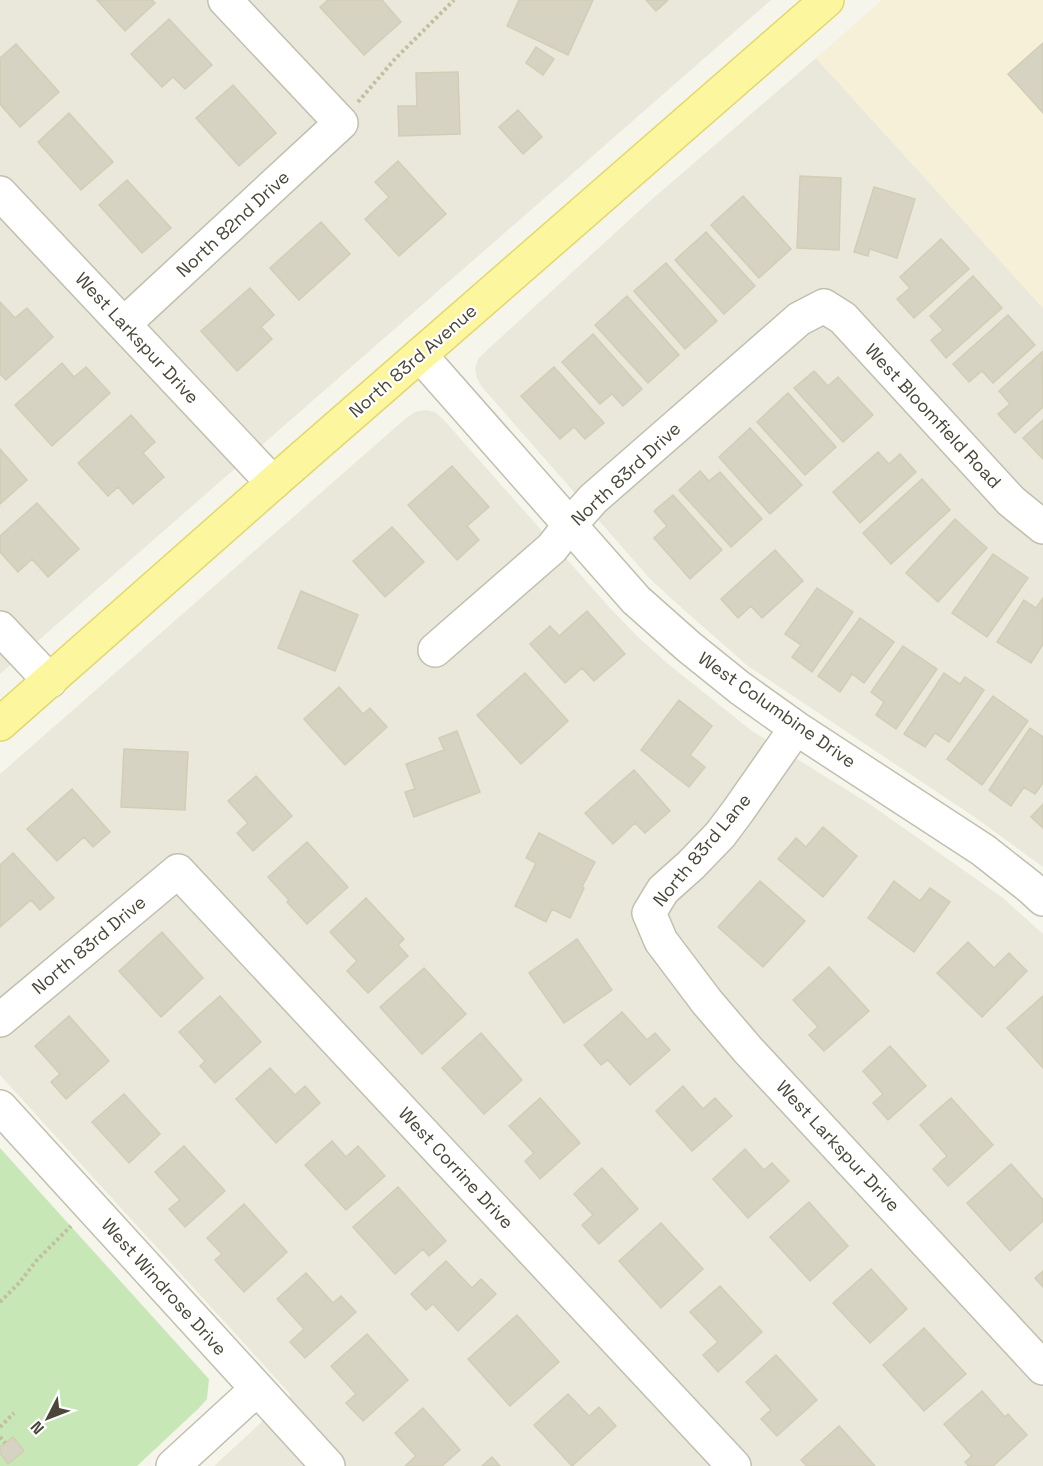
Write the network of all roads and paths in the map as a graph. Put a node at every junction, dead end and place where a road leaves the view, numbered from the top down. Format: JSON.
{"nodes":[{"id":1,"x":225,"y":0,"type":"edge"},
{"id":2,"x":454,"y":0,"type":"edge"},
{"id":3,"x":827,"y":0,"type":"edge"},
{"id":4,"x":341,"y":123,"type":"junction"},
{"id":5,"x":0,"y":193,"type":"edge"},
{"id":6,"x":824,"y":306,"type":"joint"},
{"id":7,"x":124,"y":324,"type":"junction"},
{"id":8,"x":420,"y":356,"type":"junction"},
{"id":9,"x":273,"y":483,"type":"junction"},
{"id":10,"x":569,"y":526,"type":"junction"},
{"id":11,"x":1043,"y":527,"type":"edge"},
{"id":12,"x":0,"y":628,"type":"edge"},
{"id":13,"x":435,"y":650,"type":"dead end"},
{"id":14,"x":50,"y":681,"type":"junction"},
{"id":15,"x":0,"y":724,"type":"edge"},
{"id":16,"x":796,"y":728,"type":"junction"},
{"id":17,"x":178,"y":871,"type":"joint"},
{"id":18,"x":1043,"y":899,"type":"edge"},
{"id":19,"x":649,"y":913,"type":"joint"},
{"id":20,"x":0,"y":1020,"type":"edge"},
{"id":21,"x":0,"y":1107,"type":"edge"},
{"id":22,"x":92,"y":1207,"type":"junction"},
{"id":23,"x":0,"y":1302,"type":"edge"},
{"id":24,"x":1043,"y":1368,"type":"edge"},
{"id":25,"x":257,"y":1389,"type":"junction"},
{"id":26,"x":14,"y":1413,"type":"dead end"},
{"id":27,"x":0,"y":1426,"type":"edge"},
{"id":28,"x":0,"y":1437,"type":"edge"},
{"id":29,"x":5,"y":1443,"type":"dead end"},
{"id":30,"x":173,"y":1466,"type":"edge"},
{"id":31,"x":328,"y":1466,"type":"edge"},
{"id":32,"x":734,"y":1466,"type":"edge"}],
"edges":[{"from":1,"to":4,"type":"street"},
{"from":2,"to":4,"type":"path"},
{"from":3,"to":8,"type":"main road","name":"North 83rd Avenue"},
{"from":4,"to":7,"type":"street","name":"North 82nd Drive"},
{"from":5,"to":7,"type":"street","name":"West Larkspur Drive"},
{"from":6,"to":10,"type":"street","name":"North 83rd Drive"},
{"from":6,"to":11,"type":"street","name":"West Bloomfield Road"},
{"from":7,"to":9,"type":"street","name":"West Larkspur Drive"},
{"from":8,"to":9,"type":"main road","name":"North 83rd Avenue"},
{"from":8,"to":10,"type":"street","name":"West Columbine Drive"},
{"from":9,"to":14,"type":"main road","name":"North 83rd Avenue"},
{"from":10,"to":13,"type":"street","name":"North 83rd Drive"},
{"from":10,"to":16,"type":"street","name":"West Columbine Drive"},
{"from":12,"to":14,"type":"street"},
{"from":14,"to":15,"type":"main road","name":"North 83rd Avenue"},
{"from":16,"to":18,"type":"street","name":"West Columbine Drive"},
{"from":16,"to":19,"type":"street","name":"North 83rd Lane"},
{"from":17,"to":20,"type":"street","name":"North 83rd Drive"},
{"from":17,"to":32,"type":"street","name":"West Corrine Drive"},
{"from":19,"to":24,"type":"street","name":"West Larkspur Drive"},
{"from":21,"to":22,"type":"street","name":"West Windrose Drive"},
{"from":22,"to":23,"type":"path"},
{"from":22,"to":25,"type":"street","name":"West Windrose Drive"},
{"from":25,"to":30,"type":"street"},
{"from":25,"to":31,"type":"street","name":"West Windrose Drive"},
{"from":26,"to":27,"type":"path"},
{"from":28,"to":29,"type":"path"}]}
